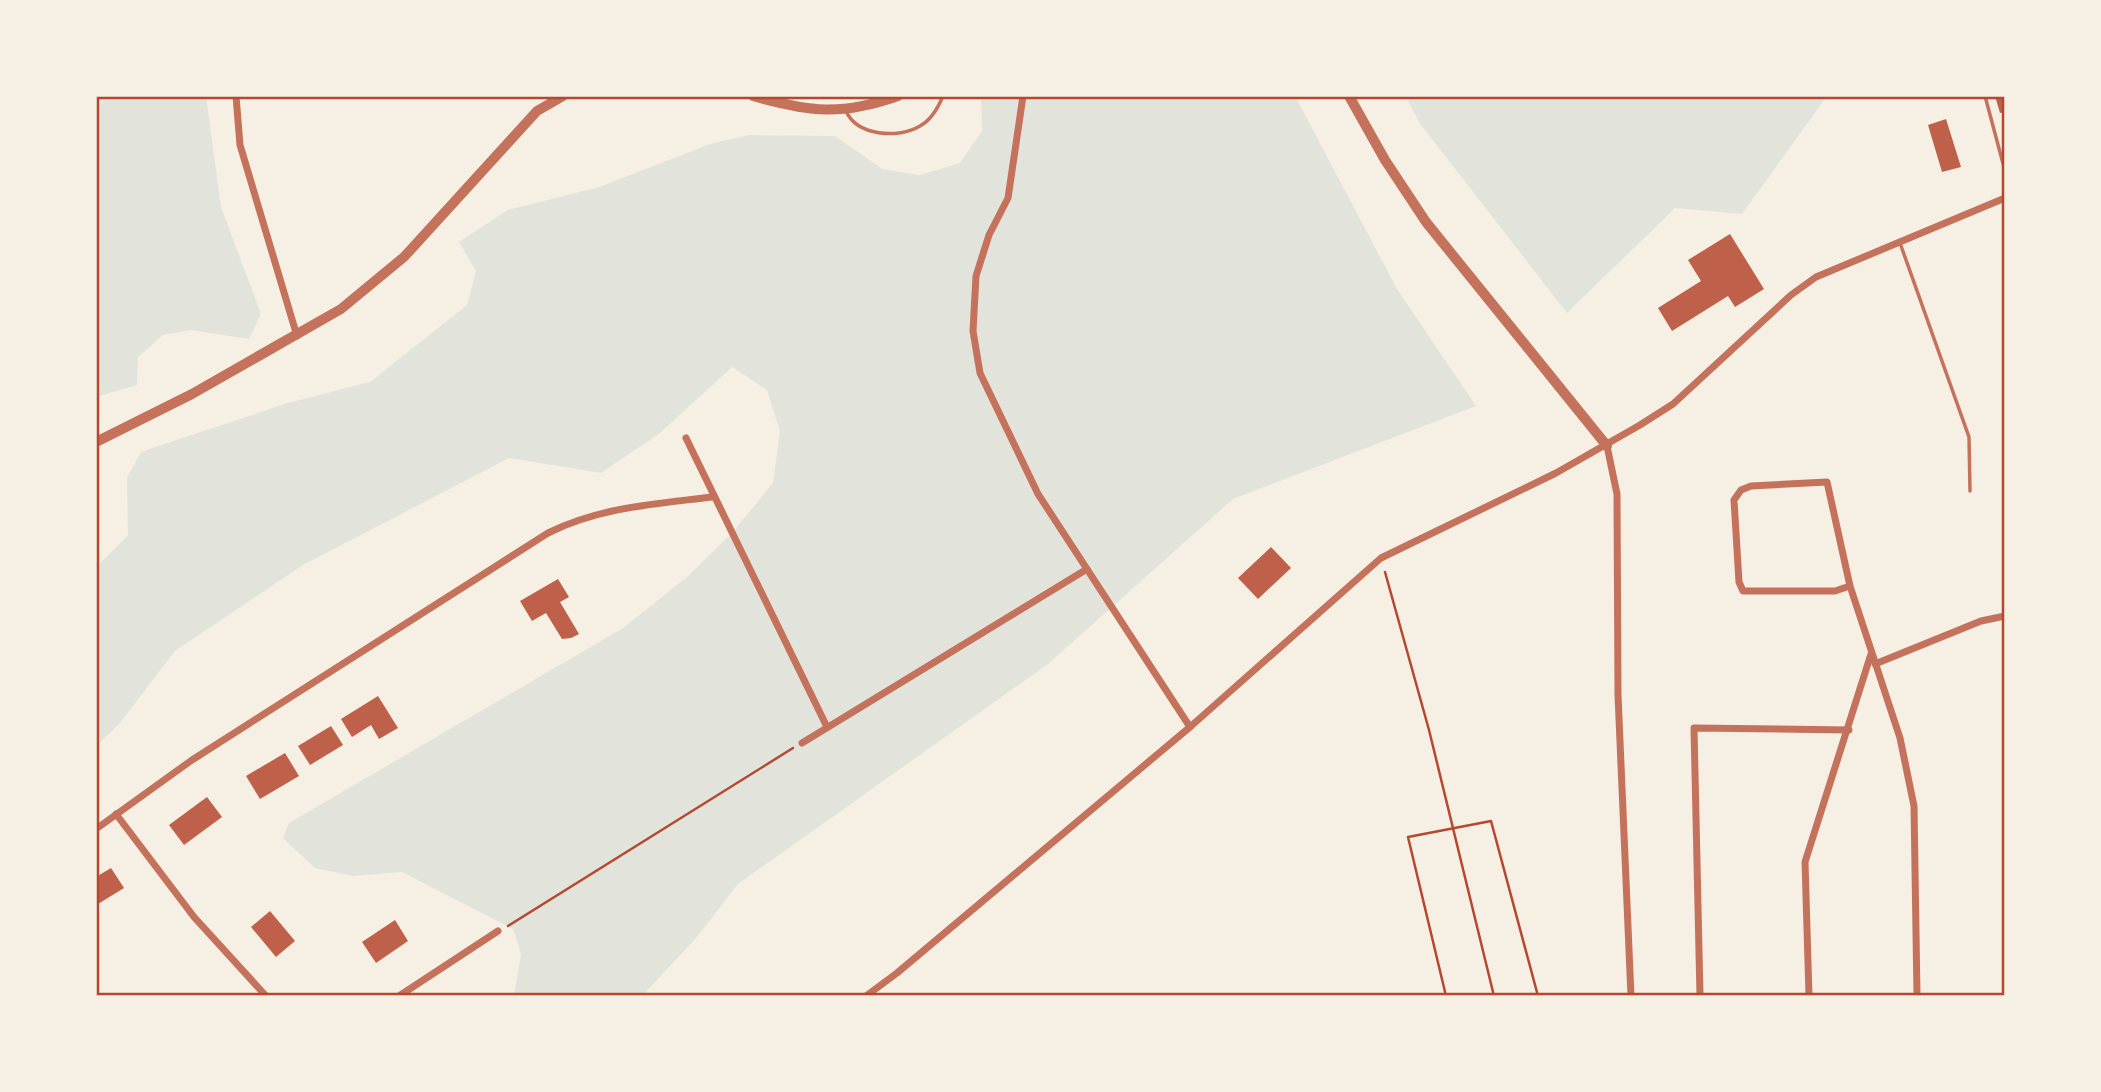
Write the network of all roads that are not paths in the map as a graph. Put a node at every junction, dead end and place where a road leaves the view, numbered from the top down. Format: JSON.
{"nodes":[{"id":1,"x":236,"y":96,"type":"edge"},
{"id":2,"x":562,"y":96,"type":"edge"},
{"id":3,"x":753,"y":96,"type":"edge"},
{"id":4,"x":898,"y":96,"type":"edge"},
{"id":5,"x":943,"y":96,"type":"edge"},
{"id":6,"x":1023,"y":96,"type":"edge"},
{"id":7,"x":1349,"y":96,"type":"edge"},
{"id":8,"x":1985,"y":96,"type":"edge"},
{"id":9,"x":846,"y":111,"type":"junction"},
{"id":10,"x":2005,"y":171,"type":"edge"},
{"id":11,"x":2005,"y":198,"type":"edge"},
{"id":12,"x":1899,"y":241,"type":"junction"},
{"id":13,"x":298,"y":337,"type":"junction"},
{"id":14,"x":686,"y":438,"type":"dead end"},
{"id":15,"x":96,"y":442,"type":"edge"},
{"id":16,"x":1607,"y":446,"type":"junction"},
{"id":17,"x":1970,"y":491,"type":"dead end"},
{"id":18,"x":712,"y":497,"type":"junction"},
{"id":19,"x":1087,"y":569,"type":"junction"},
{"id":20,"x":1850,"y":586,"type":"junction"},
{"id":21,"x":2005,"y":616,"type":"edge"},
{"id":22,"x":1871,"y":654,"type":"junction"},
{"id":23,"x":1875,"y":664,"type":"junction"},
{"id":24,"x":827,"y":727,"type":"junction"},
{"id":25,"x":1190,"y":727,"type":"junction"},
{"id":26,"x":1849,"y":730,"type":"junction"},
{"id":27,"x":802,"y":743,"type":"road end"},
{"id":28,"x":116,"y":814,"type":"junction"},
{"id":29,"x":96,"y":829,"type":"edge"},
{"id":30,"x":498,"y":931,"type":"road end"},
{"id":31,"x":266,"y":996,"type":"edge"},
{"id":32,"x":399,"y":996,"type":"edge"},
{"id":33,"x":866,"y":996,"type":"edge"},
{"id":34,"x":1631,"y":996,"type":"edge"},
{"id":35,"x":1700,"y":996,"type":"edge"},
{"id":36,"x":1809,"y":996,"type":"edge"},
{"id":37,"x":1917,"y":996,"type":"edge"}],
"edges":[{"from":1,"to":13,"type":"street"},
{"from":2,"to":13,"type":"street"},
{"from":3,"to":9,"type":"street"},
{"from":4,"to":9,"type":"street"},
{"from":5,"to":9,"type":"lane"},
{"from":6,"to":19,"type":"street"},
{"from":7,"to":16,"type":"street"},
{"from":8,"to":10,"type":"lane"},
{"from":11,"to":12,"type":"street"},
{"from":12,"to":16,"type":"street"},
{"from":12,"to":17,"type":"lane"},
{"from":13,"to":15,"type":"street"},
{"from":14,"to":18,"type":"street"},
{"from":16,"to":25,"type":"street"},
{"from":16,"to":34,"type":"street"},
{"from":18,"to":24,"type":"street"},
{"from":18,"to":28,"type":"street"},
{"from":19,"to":24,"type":"street"},
{"from":19,"to":25,"type":"street"},
{"from":20,"to":20,"type":"street"},
{"from":20,"to":22,"type":"street"},
{"from":21,"to":23,"type":"street"},
{"from":22,"to":23,"type":"street"},
{"from":22,"to":26,"type":"street"},
{"from":23,"to":37,"type":"street"},
{"from":24,"to":27,"type":"street"},
{"from":25,"to":33,"type":"street"},
{"from":26,"to":35,"type":"street"},
{"from":26,"to":36,"type":"street"},
{"from":28,"to":29,"type":"street"},
{"from":28,"to":31,"type":"street"},
{"from":30,"to":32,"type":"street"}]}
